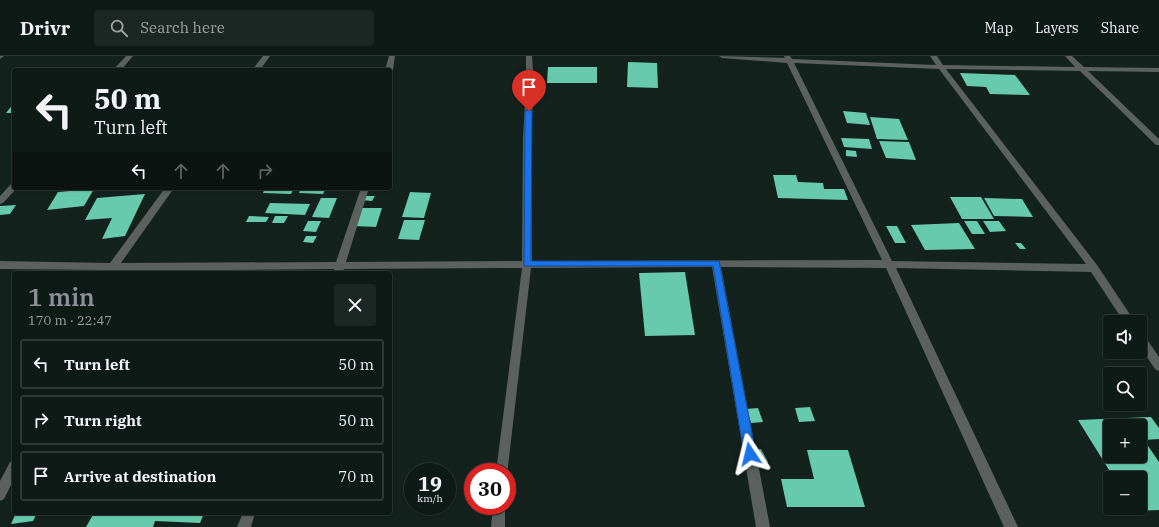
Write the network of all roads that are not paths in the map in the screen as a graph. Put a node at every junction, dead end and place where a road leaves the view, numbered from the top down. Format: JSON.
{"nodes":[{"id":1,"x":130,"y":56,"type":"edge"},
{"id":2,"x":267,"y":56,"type":"edge"},
{"id":3,"x":392,"y":56,"type":"edge"},
{"id":4,"x":529,"y":56,"type":"edge"},
{"id":5,"x":722,"y":56,"type":"edge"},
{"id":6,"x":933,"y":56,"type":"edge"},
{"id":7,"x":1068,"y":56,"type":"edge"},
{"id":8,"x":787,"y":59,"type":"edge"},
{"id":9,"x":940,"y":67,"type":"junction"},
{"id":10,"x":119,"y":68,"type":"edge"},
{"id":11,"x":258,"y":68,"type":"edge"},
{"id":12,"x":389,"y":68,"type":"edge"},
{"id":13,"x":1080,"y":69,"type":"junction"},
{"id":14,"x":1159,"y":70,"type":"edge"},
{"id":15,"x":1159,"y":143,"type":"edge"},
{"id":16,"x":12,"y":188,"type":"edge"},
{"id":17,"x":169,"y":190,"type":"edge"},
{"id":18,"x":364,"y":190,"type":"edge"},
{"id":19,"x":0,"y":201,"type":"edge"},
{"id":20,"x":716,"y":263,"type":"junction"},
{"id":21,"x":527,"y":264,"type":"junction"},
{"id":22,"x":889,"y":264,"type":"junction"},
{"id":23,"x":0,"y":265,"type":"edge"},
{"id":24,"x":1094,"y":268,"type":"junction"},
{"id":25,"x":110,"y":270,"type":"edge"},
{"id":26,"x":339,"y":270,"type":"edge"},
{"id":27,"x":1125,"y":315,"type":"edge"},
{"id":28,"x":1147,"y":348,"type":"edge"},
{"id":29,"x":1159,"y":366,"type":"edge"},
{"id":30,"x":503,"y":463,"type":"edge"},
{"id":31,"x":12,"y":470,"type":"edge"},
{"id":32,"x":0,"y":495,"type":"edge"},
{"id":33,"x":248,"y":515,"type":"edge"},
{"id":34,"x":499,"y":515,"type":"edge"},
{"id":35,"x":244,"y":527,"type":"edge"},
{"id":36,"x":498,"y":527,"type":"edge"},
{"id":37,"x":763,"y":527,"type":"edge"},
{"id":38,"x":1011,"y":527,"type":"edge"}],
"edges":[{"from":1,"to":10,"type":"street"},
{"from":2,"to":11,"type":"street"},
{"from":3,"to":12,"type":"street"},
{"from":4,"to":21,"type":"street"},
{"from":5,"to":8,"type":"street"},
{"from":6,"to":9,"type":"street"},
{"from":7,"to":13,"type":"street"},
{"from":8,"to":9,"type":"street"},
{"from":8,"to":22,"type":"street"},
{"from":9,"to":13,"type":"street"},
{"from":9,"to":24,"type":"street"},
{"from":13,"to":14,"type":"street"},
{"from":13,"to":15,"type":"street"},
{"from":16,"to":19,"type":"street"},
{"from":17,"to":25,"type":"street"},
{"from":18,"to":26,"type":"street"},
{"from":20,"to":21,"type":"street"},
{"from":20,"to":22,"type":"street"},
{"from":20,"to":37,"type":"street"},
{"from":21,"to":26,"type":"street"},
{"from":21,"to":30,"type":"street"},
{"from":22,"to":24,"type":"street"},
{"from":22,"to":38,"type":"street"},
{"from":23,"to":25,"type":"street"},
{"from":24,"to":27,"type":"street"},
{"from":25,"to":26,"type":"street"},
{"from":28,"to":29,"type":"street"},
{"from":31,"to":32,"type":"street"},
{"from":33,"to":35,"type":"street"},
{"from":34,"to":36,"type":"street"}]}
